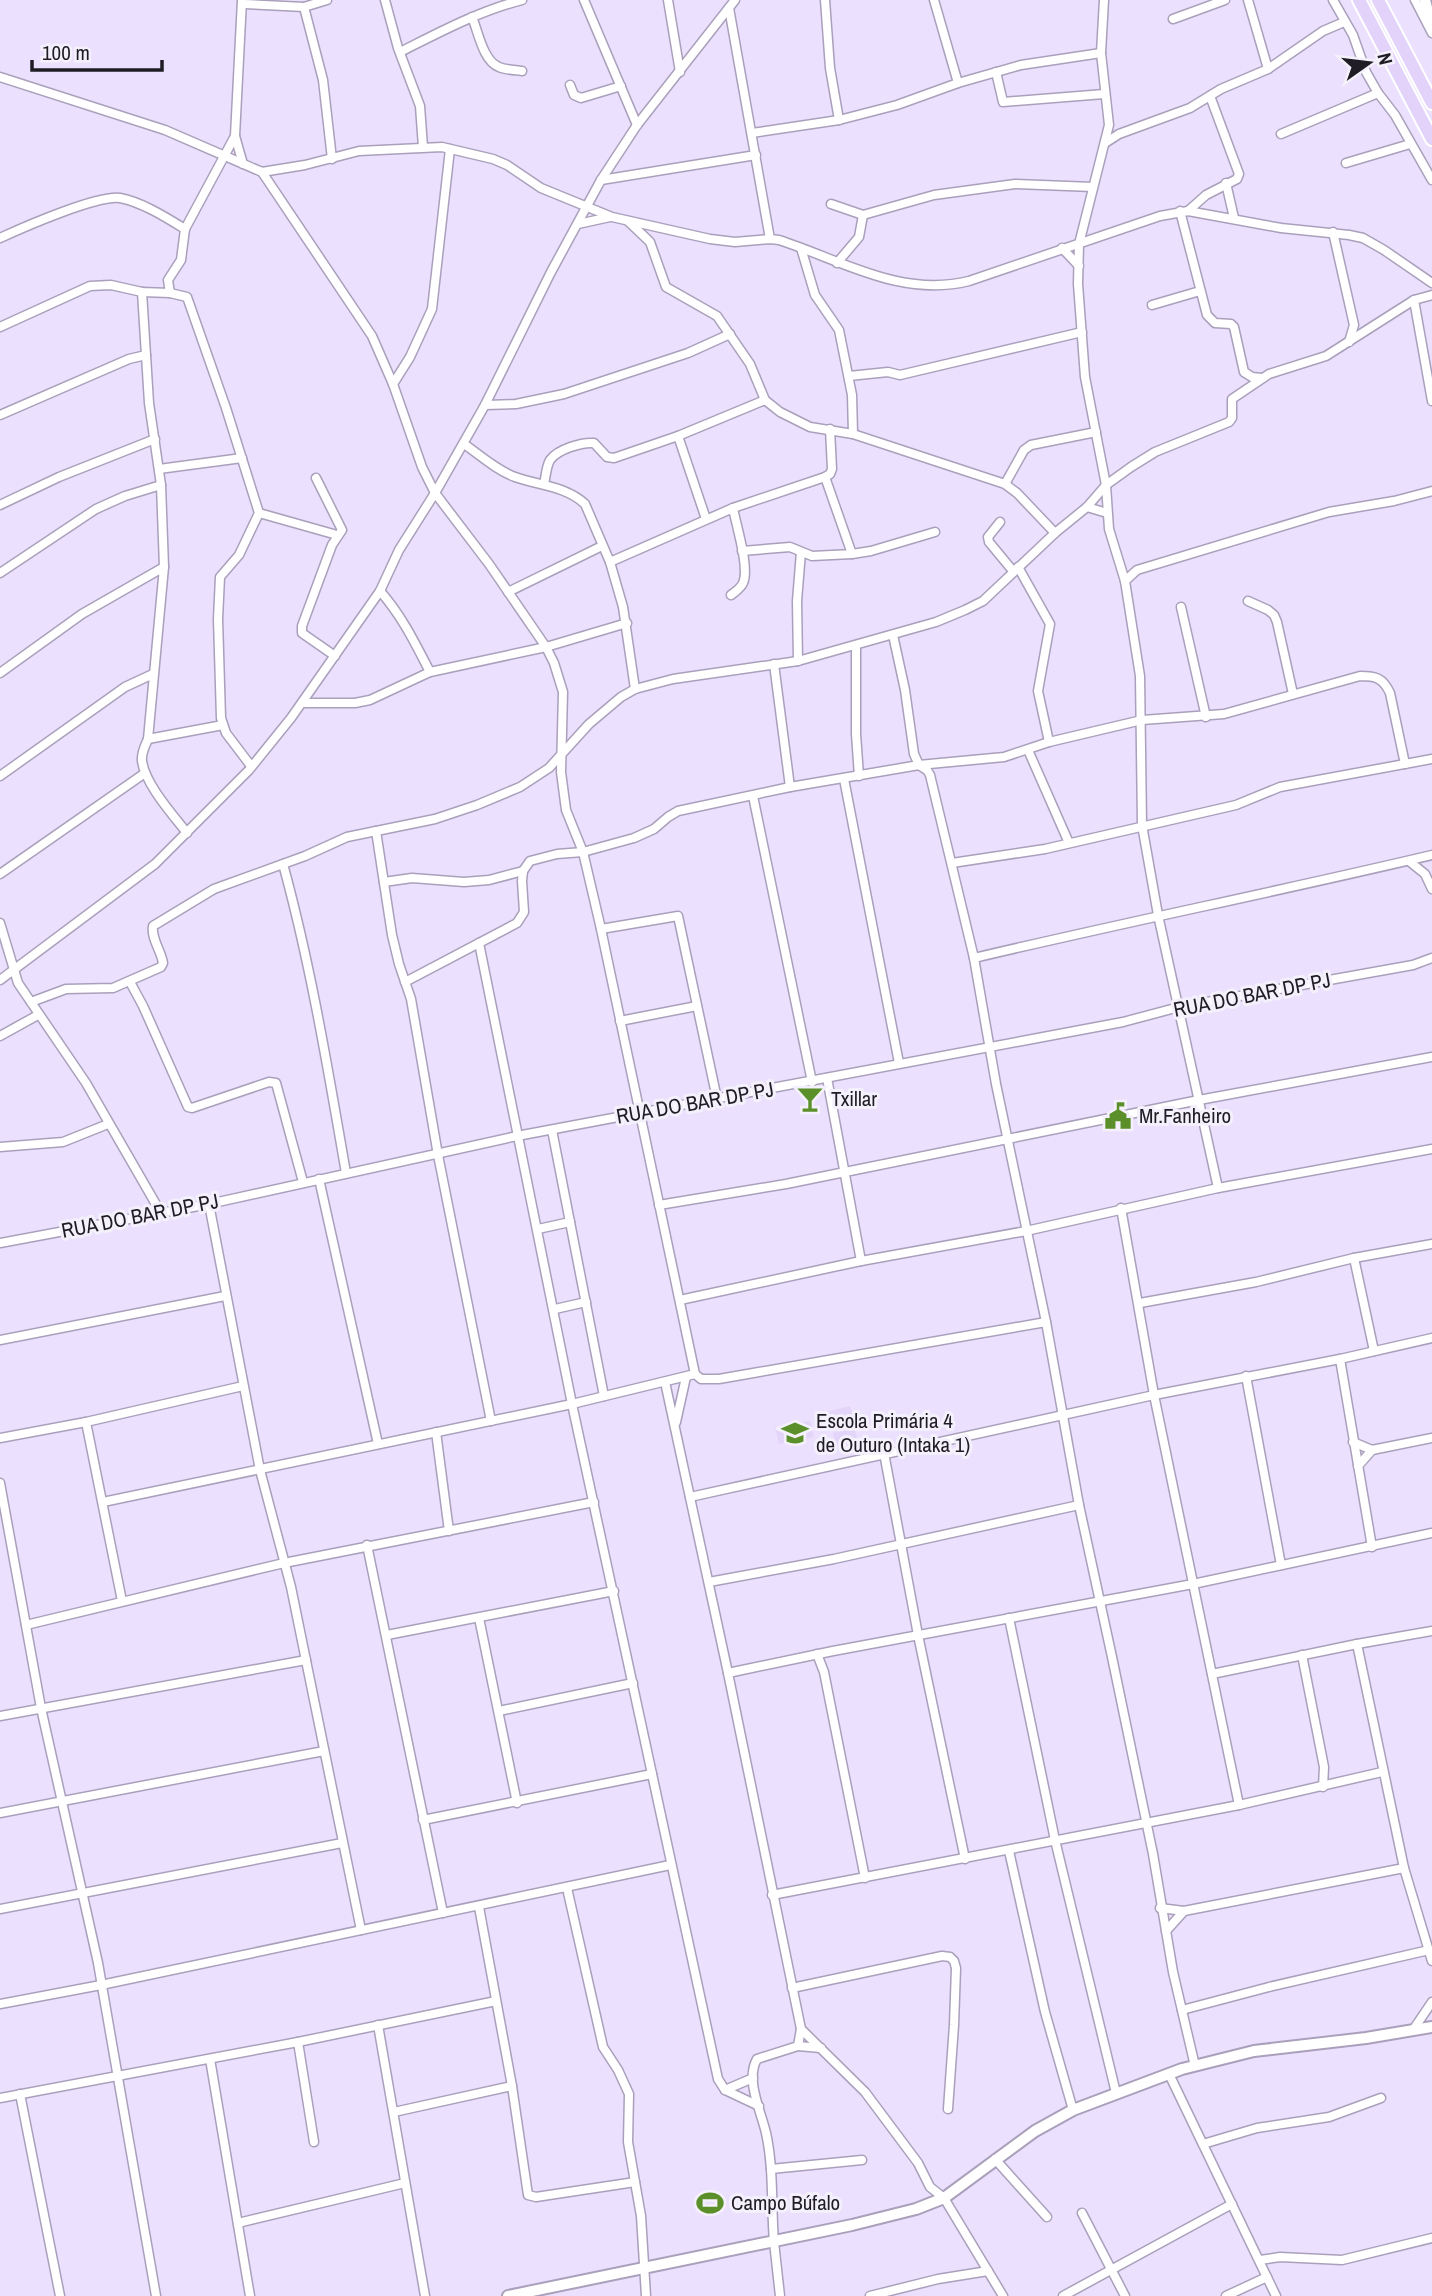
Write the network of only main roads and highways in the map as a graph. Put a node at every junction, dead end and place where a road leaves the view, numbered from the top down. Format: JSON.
{"nodes":[{"id":1,"x":1359,"y":0,"type":"edge"},
{"id":2,"x":1378,"y":0,"type":"edge"},
{"id":3,"x":1432,"y":103,"type":"edge"},
{"id":4,"x":1432,"y":139,"type":"edge"}],
"edges":[{"from":1,"to":4,"type":"main road"},
{"from":2,"to":3,"type":"main road"}]}
